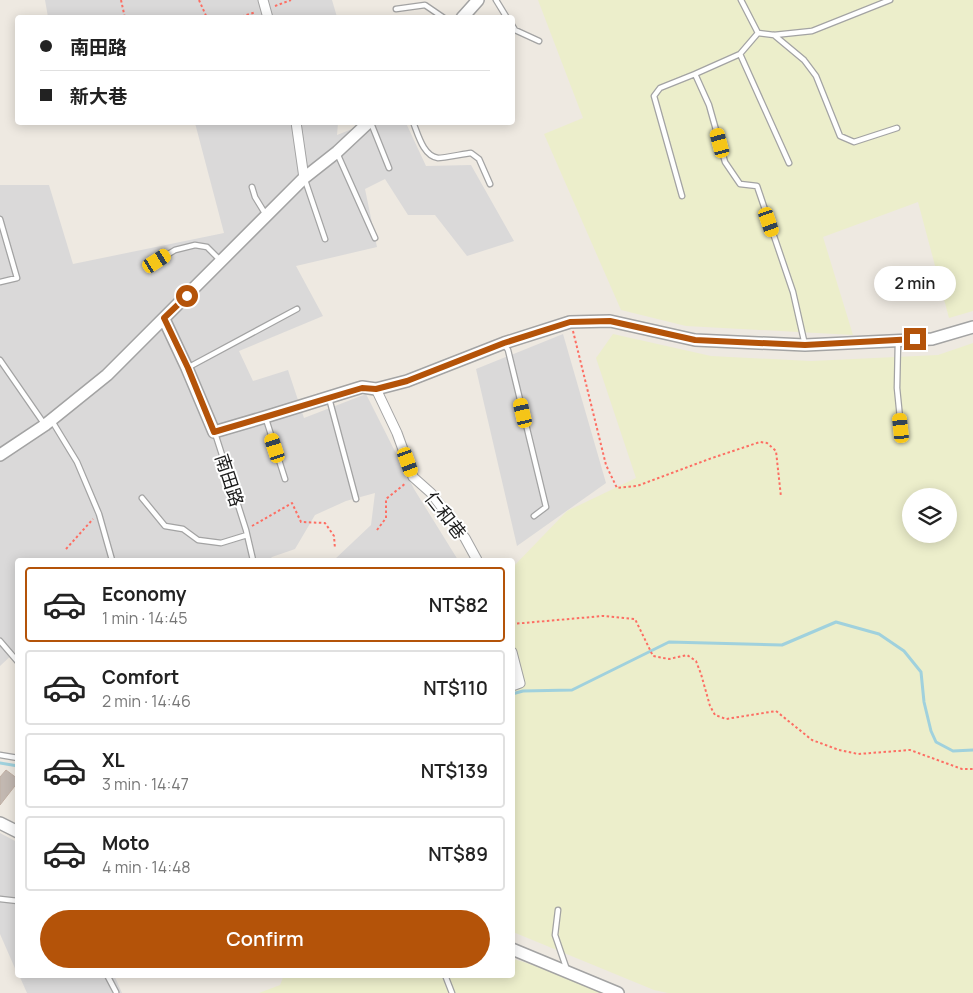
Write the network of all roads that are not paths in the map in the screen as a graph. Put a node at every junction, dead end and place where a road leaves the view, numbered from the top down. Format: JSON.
{"nodes":[{"id":1,"x":263,"y":0,"type":"edge"},
{"id":2,"x":478,"y":0,"type":"edge"},
{"id":3,"x":496,"y":0,"type":"edge"},
{"id":4,"x":741,"y":0,"type":"edge"},
{"id":5,"x":890,"y":0,"type":"edge"},
{"id":6,"x":396,"y":9,"type":"dead end"},
{"id":7,"x":267,"y":15,"type":"edge"},
{"id":8,"x":440,"y":15,"type":"edge"},
{"id":9,"x":465,"y":15,"type":"edge"},
{"id":10,"x":505,"y":15,"type":"edge"},
{"id":11,"x":515,"y":30,"type":"edge"},
{"id":12,"x":758,"y":33,"type":"junction"},
{"id":13,"x":774,"y":35,"type":"junction"},
{"id":14,"x":539,"y":41,"type":"dead end"},
{"id":15,"x":740,"y":54,"type":"junction"},
{"id":16,"x":695,"y":74,"type":"junction"},
{"id":17,"x":296,"y":125,"type":"edge"},
{"id":18,"x":367,"y":125,"type":"edge"},
{"id":19,"x":371,"y":125,"type":"edge"},
{"id":20,"x":413,"y":125,"type":"edge"},
{"id":21,"x":897,"y":128,"type":"dead end"},
{"id":22,"x":337,"y":152,"type":"junction"},
{"id":23,"x":789,"y":163,"type":"dead end"},
{"id":24,"x":389,"y":168,"type":"dead end"},
{"id":25,"x":304,"y":178,"type":"junction"},
{"id":26,"x":490,"y":184,"type":"dead end"},
{"id":27,"x":252,"y":188,"type":"dead end"},
{"id":28,"x":682,"y":196,"type":"dead end"},
{"id":29,"x":267,"y":216,"type":"junction"},
{"id":30,"x":0,"y":219,"type":"edge"},
{"id":31,"x":325,"y":238,"type":"dead end"},
{"id":32,"x":375,"y":238,"type":"dead end"},
{"id":33,"x":157,"y":261,"type":"dead end"},
{"id":34,"x":221,"y":261,"type":"junction"},
{"id":35,"x":0,"y":282,"type":"edge"},
{"id":36,"x":297,"y":309,"type":"dead end"},
{"id":37,"x":164,"y":318,"type":"junction"},
{"id":38,"x":973,"y":327,"type":"edge"},
{"id":39,"x":898,"y":340,"type":"junction"},
{"id":40,"x":504,"y":343,"type":"junction"},
{"id":41,"x":805,"y":345,"type":"junction"},
{"id":42,"x":0,"y":360,"type":"edge"},
{"id":43,"x":188,"y":368,"type":"junction"},
{"id":44,"x":376,"y":389,"type":"junction"},
{"id":45,"x":329,"y":398,"type":"junction"},
{"id":46,"x":265,"y":417,"type":"junction"},
{"id":47,"x":48,"y":422,"type":"junction"},
{"id":48,"x":901,"y":428,"type":"dead end"},
{"id":49,"x":214,"y":432,"type":"junction"},
{"id":50,"x":0,"y":455,"type":"edge"},
{"id":51,"x":286,"y":479,"type":"dead end"},
{"id":52,"x":142,"y":498,"type":"dead end"},
{"id":53,"x":356,"y":500,"type":"dead end"},
{"id":54,"x":534,"y":516,"type":"dead end"},
{"id":55,"x":246,"y":532,"type":"junction"},
{"id":56,"x":111,"y":558,"type":"edge"},
{"id":57,"x":252,"y":558,"type":"edge"},
{"id":58,"x":476,"y":558,"type":"edge"},
{"id":59,"x":0,"y":641,"type":"edge"},
{"id":60,"x":15,"y":658,"type":"edge"},
{"id":61,"x":515,"y":664,"type":"edge"},
{"id":62,"x":515,"y":685,"type":"edge"},
{"id":63,"x":0,"y":755,"type":"edge"},
{"id":64,"x":15,"y":758,"type":"edge"},
{"id":65,"x":0,"y":823,"type":"edge"},
{"id":66,"x":15,"y":830,"type":"edge"},
{"id":67,"x":0,"y":899,"type":"edge"},
{"id":68,"x":15,"y":901,"type":"edge"},
{"id":69,"x":558,"y":910,"type":"dead end"},
{"id":70,"x":515,"y":950,"type":"edge"},
{"id":71,"x":567,"y":971,"type":"junction"},
{"id":72,"x":109,"y":978,"type":"edge"},
{"id":73,"x":446,"y":978,"type":"edge"},
{"id":74,"x":116,"y":992,"type":"edge"},
{"id":75,"x":452,"y":993,"type":"edge"},
{"id":76,"x":618,"y":993,"type":"edge"}],
"edges":[{"from":1,"to":7,"type":"street"},
{"from":2,"to":9,"type":"street"},
{"from":3,"to":10,"type":"lane"},
{"from":4,"to":12,"type":"lane"},
{"from":5,"to":13,"type":"lane"},
{"from":6,"to":8,"type":"lane"},
{"from":11,"to":14,"type":"lane"},
{"from":12,"to":13,"type":"lane"},
{"from":12,"to":15,"type":"lane"},
{"from":13,"to":21,"type":"lane"},
{"from":15,"to":16,"type":"lane"},
{"from":15,"to":23,"type":"lane"},
{"from":16,"to":28,"type":"lane"},
{"from":16,"to":41,"type":"lane"},
{"from":17,"to":25,"type":"street"},
{"from":18,"to":22,"type":"street"},
{"from":19,"to":24,"type":"lane"},
{"from":20,"to":26,"type":"lane"},
{"from":22,"to":25,"type":"street"},
{"from":22,"to":32,"type":"lane"},
{"from":25,"to":29,"type":"street"},
{"from":25,"to":31,"type":"lane"},
{"from":27,"to":29,"type":"lane"},
{"from":29,"to":34,"type":"street"},
{"from":30,"to":35,"type":"lane"},
{"from":33,"to":34,"type":"lane"},
{"from":34,"to":37,"type":"street"},
{"from":36,"to":43,"type":"lane"},
{"from":37,"to":43,"type":"street","name":"南田路"},
{"from":37,"to":47,"type":"street"},
{"from":38,"to":39,"type":"street"},
{"from":39,"to":41,"type":"street"},
{"from":39,"to":48,"type":"lane"},
{"from":40,"to":41,"type":"street"},
{"from":40,"to":44,"type":"street"},
{"from":40,"to":54,"type":"lane"},
{"from":42,"to":47,"type":"lane"},
{"from":43,"to":49,"type":"street","name":"南田路"},
{"from":44,"to":45,"type":"street"},
{"from":44,"to":58,"type":"street","name":"仁和巷"},
{"from":45,"to":46,"type":"street"},
{"from":45,"to":53,"type":"lane"},
{"from":46,"to":49,"type":"street"},
{"from":46,"to":51,"type":"lane"},
{"from":47,"to":50,"type":"street"},
{"from":47,"to":56,"type":"lane"},
{"from":49,"to":55,"type":"lane","name":"南田路"},
{"from":52,"to":55,"type":"lane"},
{"from":55,"to":57,"type":"lane","name":"南田路"},
{"from":59,"to":60,"type":"lane"},
{"from":61,"to":62,"type":"street"},
{"from":63,"to":64,"type":"lane"},
{"from":65,"to":66,"type":"street"},
{"from":67,"to":68,"type":"lane"},
{"from":69,"to":71,"type":"lane"},
{"from":70,"to":71,"type":"street"},
{"from":71,"to":76,"type":"street"},
{"from":72,"to":74,"type":"lane"},
{"from":73,"to":75,"type":"lane"}]}
